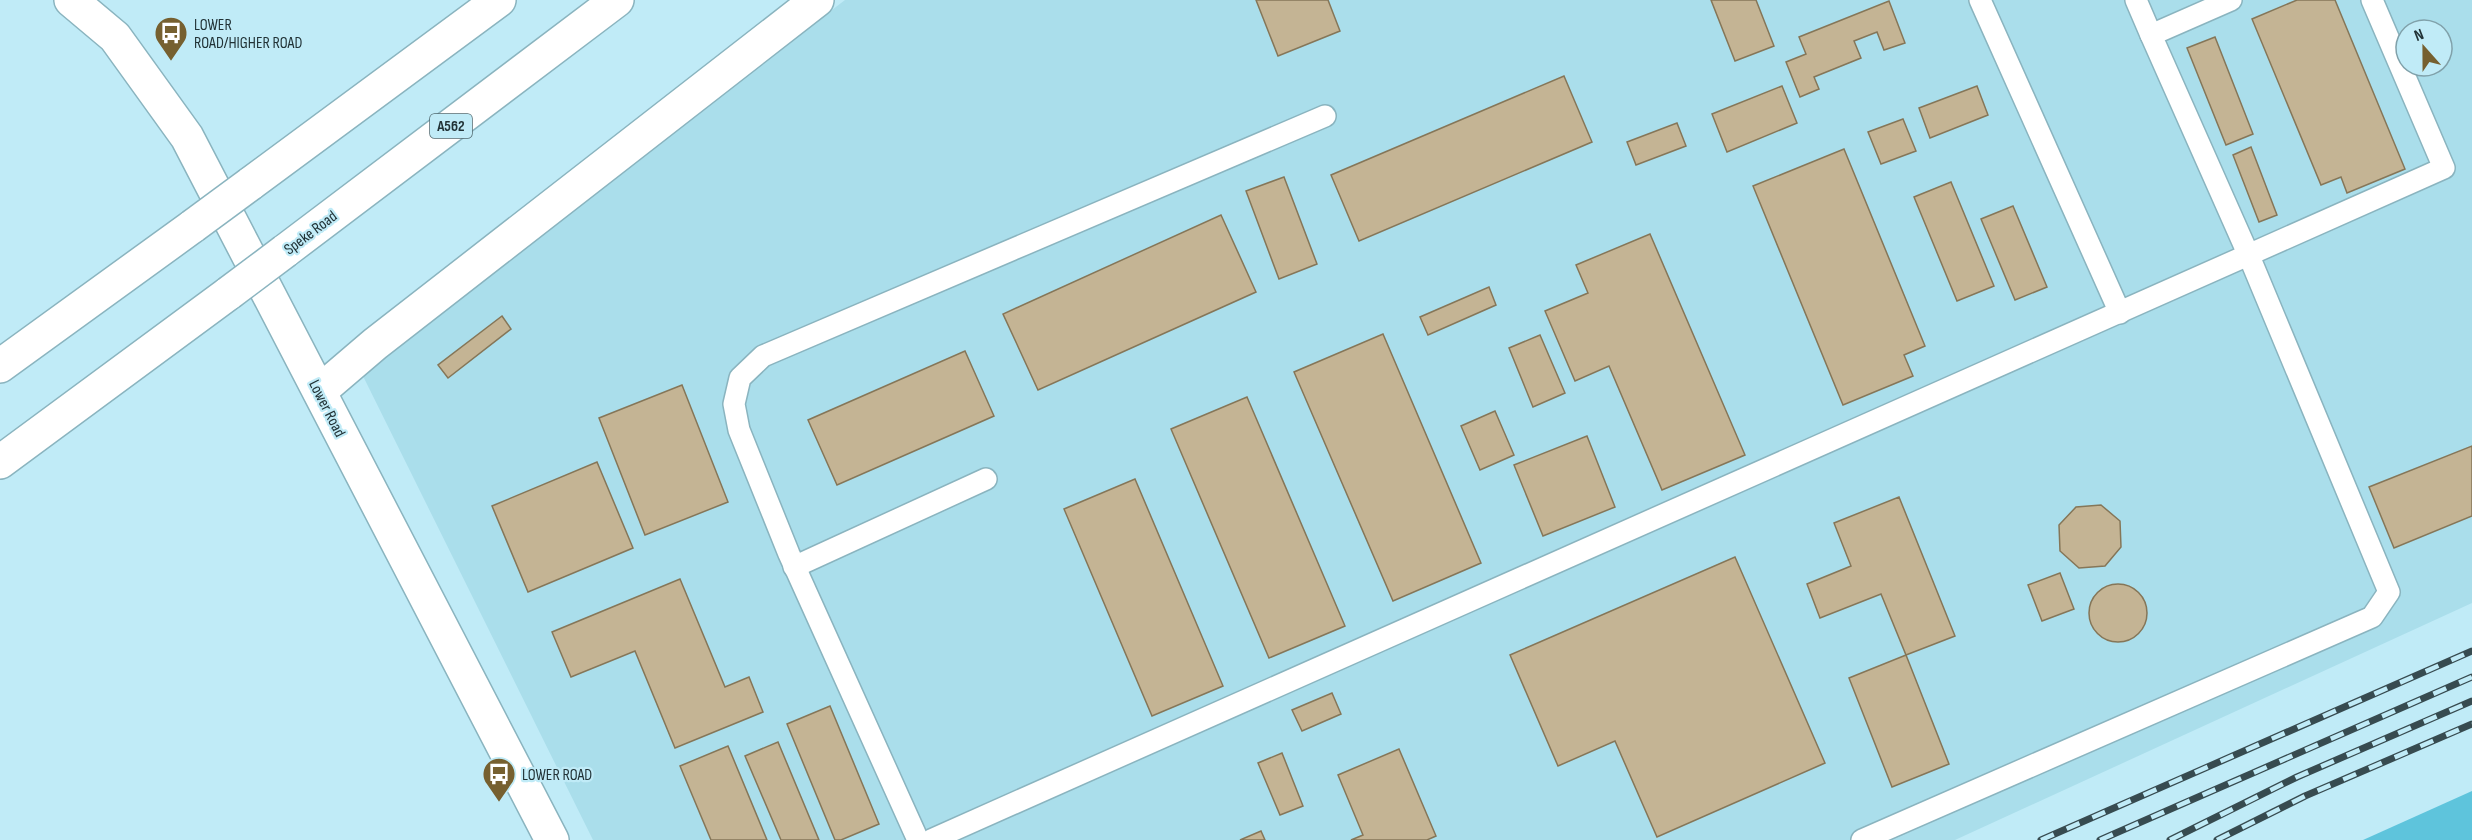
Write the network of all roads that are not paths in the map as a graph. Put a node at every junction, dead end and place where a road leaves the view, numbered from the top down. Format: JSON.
{"nodes":[{"id":1,"x":71,"y":0,"type":"edge"},
{"id":2,"x":499,"y":0,"type":"edge"},
{"id":3,"x":617,"y":0,"type":"edge"},
{"id":4,"x":817,"y":0,"type":"edge"},
{"id":5,"x":1980,"y":0,"type":"edge"},
{"id":6,"x":2136,"y":0,"type":"edge"},
{"id":7,"x":2231,"y":0,"type":"edge"},
{"id":8,"x":2372,"y":0,"type":"edge"},
{"id":9,"x":2151,"y":35,"type":"junction"},
{"id":10,"x":1324,"y":116,"type":"dead end"},
{"id":11,"x":2249,"y":256,"type":"junction"},
{"id":12,"x":2120,"y":313,"type":"junction"},
{"id":13,"x":0,"y":366,"type":"edge"},
{"id":14,"x":320,"y":391,"type":"junction"},
{"id":15,"x":0,"y":462,"type":"edge"},
{"id":16,"x":986,"y":478,"type":"dead end"},
{"id":17,"x":794,"y":567,"type":"junction"},
{"id":18,"x":552,"y":840,"type":"edge"},
{"id":19,"x":918,"y":840,"type":"edge"},
{"id":20,"x":931,"y":840,"type":"edge"},
{"id":21,"x":1862,"y":840,"type":"edge"}],
"edges":[{"from":1,"to":14,"type":"main road","name":"Lower Road"},
{"from":2,"to":13,"type":"main road","bridge":true},
{"from":3,"to":15,"type":"main road","name":"Speke Road","number":"A562","bridge":true},
{"from":4,"to":14,"type":"main road"},
{"from":5,"to":12,"type":"lane"},
{"from":6,"to":9,"type":"lane"},
{"from":7,"to":9,"type":"lane"},
{"from":8,"to":11,"type":"lane"},
{"from":9,"to":11,"type":"lane"},
{"from":10,"to":17,"type":"lane"},
{"from":11,"to":12,"type":"lane"},
{"from":11,"to":21,"type":"lane"},
{"from":12,"to":20,"type":"lane"},
{"from":14,"to":18,"type":"main road","name":"Lower Road"},
{"from":16,"to":17,"type":"lane"},
{"from":17,"to":19,"type":"lane"}]}
